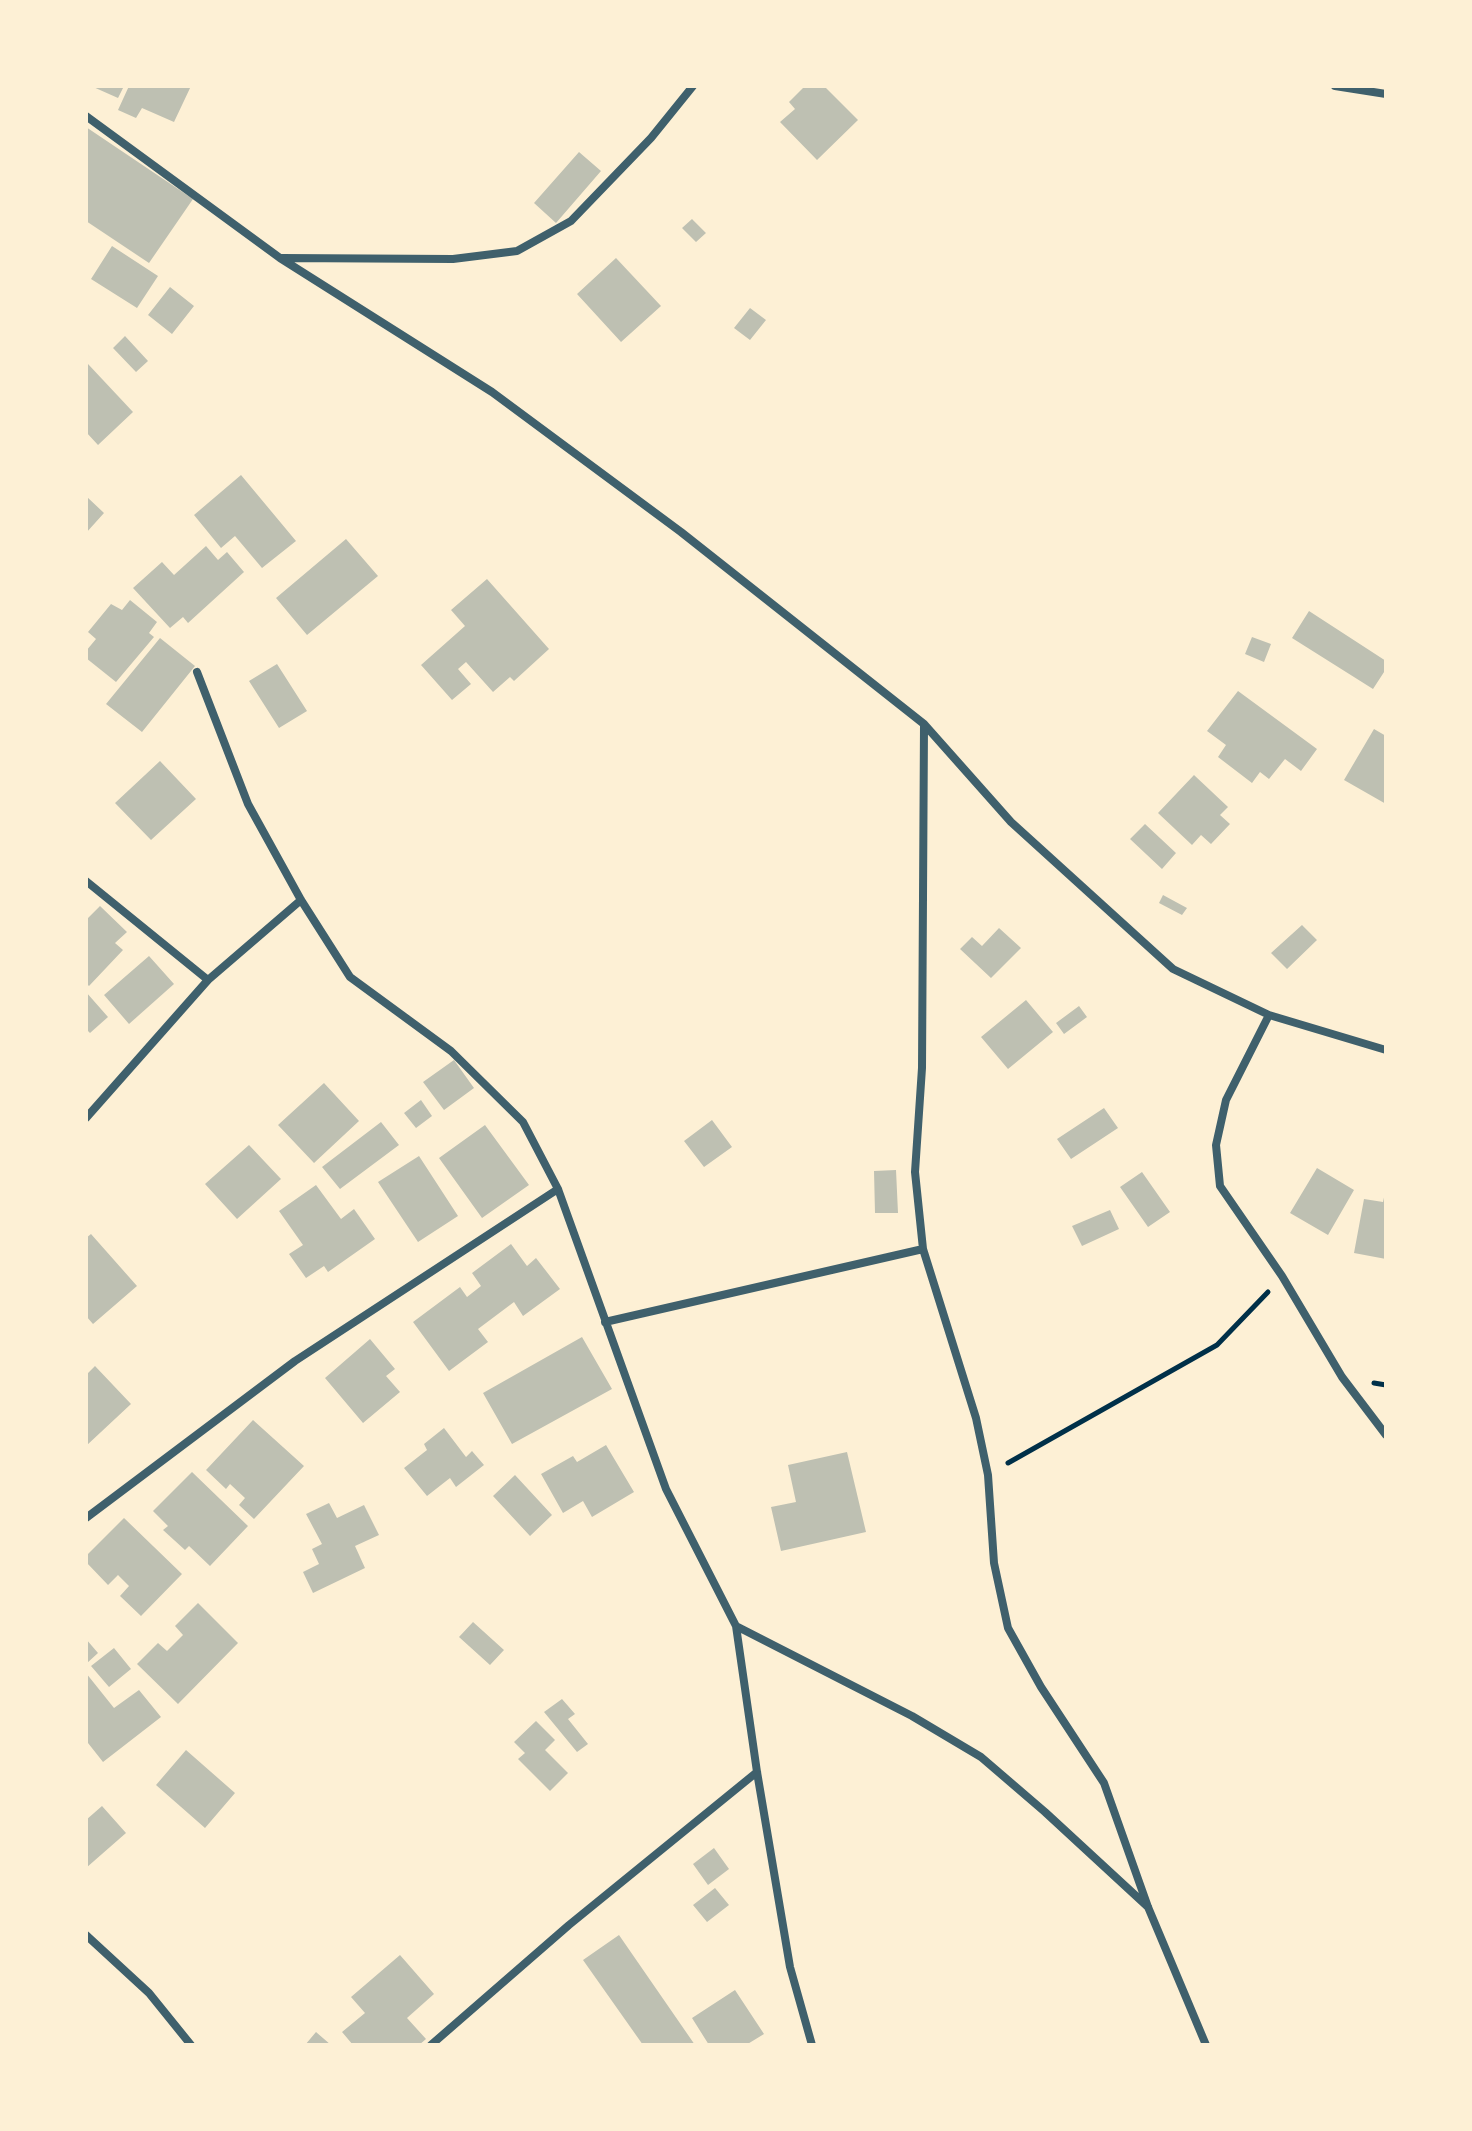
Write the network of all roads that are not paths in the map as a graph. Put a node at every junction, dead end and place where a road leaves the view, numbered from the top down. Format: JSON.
{"nodes":[{"id":1,"x":693,"y":86,"type":"edge"},
{"id":2,"x":1335,"y":86,"type":"edge"},
{"id":3,"x":1386,"y":94,"type":"edge"},
{"id":4,"x":86,"y":116,"type":"edge"},
{"id":5,"x":280,"y":258,"type":"junction"},
{"id":6,"x":197,"y":672,"type":"dead end"},
{"id":7,"x":924,"y":724,"type":"junction"},
{"id":8,"x":86,"y":881,"type":"edge"},
{"id":9,"x":301,"y":900,"type":"junction"},
{"id":10,"x":208,"y":980,"type":"junction"},
{"id":11,"x":1269,"y":1015,"type":"junction"},
{"id":12,"x":1386,"y":1050,"type":"edge"},
{"id":13,"x":86,"y":1118,"type":"edge"},
{"id":14,"x":558,"y":1189,"type":"junction"},
{"id":15,"x":923,"y":1249,"type":"junction"},
{"id":16,"x":605,"y":1322,"type":"junction"},
{"id":17,"x":1386,"y":1435,"type":"edge"},
{"id":18,"x":86,"y":1518,"type":"edge"},
{"id":19,"x":736,"y":1626,"type":"junction"},
{"id":20,"x":757,"y":1772,"type":"junction"},
{"id":21,"x":1148,"y":1907,"type":"junction"},
{"id":22,"x":86,"y":1935,"type":"edge"},
{"id":23,"x":191,"y":2045,"type":"edge"},
{"id":24,"x":431,"y":2045,"type":"edge"},
{"id":25,"x":812,"y":2045,"type":"edge"},
{"id":26,"x":1206,"y":2045,"type":"edge"}],
"edges":[{"from":1,"to":5,"type":"street"},
{"from":2,"to":3,"type":"street"},
{"from":4,"to":5,"type":"street"},
{"from":5,"to":7,"type":"street"},
{"from":6,"to":9,"type":"street"},
{"from":7,"to":11,"type":"street"},
{"from":7,"to":15,"type":"street"},
{"from":8,"to":10,"type":"street"},
{"from":9,"to":10,"type":"street"},
{"from":9,"to":14,"type":"street"},
{"from":10,"to":13,"type":"street"},
{"from":11,"to":12,"type":"street"},
{"from":11,"to":17,"type":"street"},
{"from":14,"to":16,"type":"street"},
{"from":14,"to":18,"type":"street"},
{"from":15,"to":16,"type":"street"},
{"from":15,"to":21,"type":"street"},
{"from":16,"to":19,"type":"street"},
{"from":19,"to":20,"type":"street"},
{"from":19,"to":21,"type":"street"},
{"from":20,"to":24,"type":"street"},
{"from":20,"to":25,"type":"street"},
{"from":21,"to":26,"type":"street"},
{"from":22,"to":23,"type":"street"}]}
